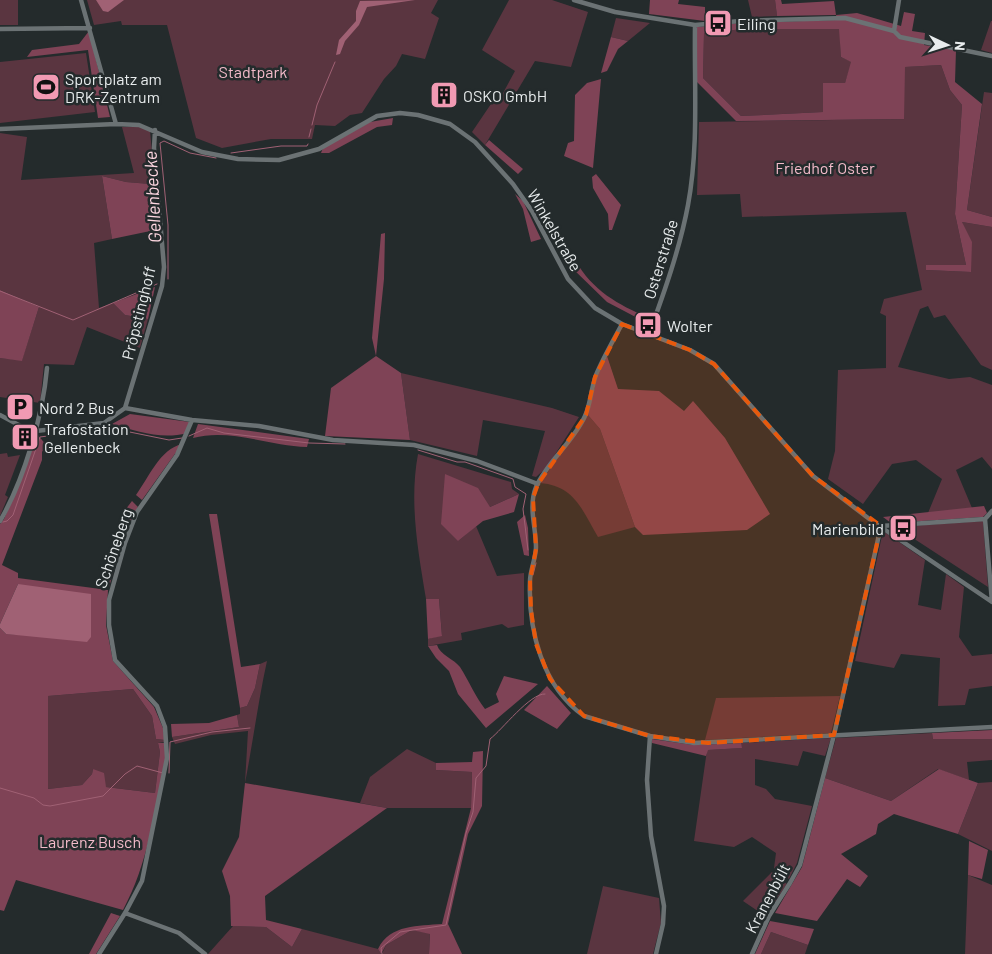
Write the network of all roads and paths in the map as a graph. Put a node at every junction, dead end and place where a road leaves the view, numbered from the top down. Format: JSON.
{"nodes":[{"id":1,"x":81,"y":0,"type":"edge"},
{"id":2,"x":574,"y":0,"type":"edge"},
{"id":3,"x":900,"y":0,"type":"edge"},
{"id":4,"x":695,"y":25,"type":"junction"},
{"id":5,"x":90,"y":28,"type":"junction"},
{"id":6,"x":0,"y":29,"type":"edge"},
{"id":7,"x":894,"y":31,"type":"junction"},
{"id":8,"x":992,"y":56,"type":"edge"},
{"id":9,"x":116,"y":124,"type":"junction"},
{"id":10,"x":0,"y":129,"type":"edge"},
{"id":11,"x":155,"y":130,"type":"junction"},
{"id":12,"x":622,"y":324,"type":"junction"},
{"id":13,"x":649,"y":334,"type":"junction"},
{"id":14,"x":47,"y":368,"type":"dead end"},
{"id":15,"x":125,"y":408,"type":"junction"},
{"id":16,"x":0,"y":415,"type":"edge"},
{"id":17,"x":192,"y":420,"type":"junction"},
{"id":18,"x":36,"y":431,"type":"junction"},
{"id":19,"x":538,"y":484,"type":"junction"},
{"id":20,"x":992,"y":511,"type":"edge"},
{"id":21,"x":985,"y":519,"type":"junction"},
{"id":22,"x":0,"y":521,"type":"edge"},
{"id":23,"x":881,"y":526,"type":"junction"},
{"id":24,"x":992,"y":602,"type":"edge"},
{"id":25,"x":992,"y":727,"type":"edge"},
{"id":26,"x":834,"y":735,"type":"junction"},
{"id":27,"x":650,"y":736,"type":"junction"},
{"id":28,"x":125,"y":913,"type":"junction"},
{"id":29,"x":99,"y":954,"type":"edge"},
{"id":30,"x":205,"y":954,"type":"edge"},
{"id":31,"x":656,"y":954,"type":"edge"},
{"id":32,"x":752,"y":954,"type":"edge"}],
"edges":[{"from":1,"to":5,"type":"street"},
{"from":2,"to":4,"type":"street"},
{"from":3,"to":7,"type":"street"},
{"from":4,"to":7,"type":"street"},
{"from":4,"to":13,"type":"street","name":"Osterstraße"},
{"from":5,"to":6,"type":"street"},
{"from":5,"to":9,"type":"street"},
{"from":7,"to":8,"type":"street"},
{"from":9,"to":10,"type":"street","name":"Winkelstraße"},
{"from":9,"to":11,"type":"street","name":"Winkelstraße"},
{"from":11,"to":12,"type":"street","name":"Winkelstraße"},
{"from":11,"to":15,"type":"street","name":"Pröpstinghoff"},
{"from":12,"to":13,"type":"street","name":"Winkelstraße"},
{"from":12,"to":19,"type":"street"},
{"from":13,"to":23,"type":"street"},
{"from":14,"to":18,"type":"street"},
{"from":15,"to":17,"type":"street"},
{"from":15,"to":18,"type":"street"},
{"from":16,"to":18,"type":"street"},
{"from":17,"to":19,"type":"street"},
{"from":17,"to":28,"type":"street","name":"Schöneberg"},
{"from":18,"to":22,"type":"street"},
{"from":19,"to":27,"type":"street"},
{"from":20,"to":21,"type":"street"},
{"from":21,"to":23,"type":"street"},
{"from":21,"to":24,"type":"street"},
{"from":23,"to":24,"type":"street"},
{"from":23,"to":26,"type":"street","name":"Kranenbült"},
{"from":25,"to":26,"type":"street"},
{"from":26,"to":27,"type":"street"},
{"from":26,"to":32,"type":"street","name":"Kranenbült"},
{"from":27,"to":31,"type":"street"},
{"from":28,"to":29,"type":"street","name":"Schöneberg"},
{"from":28,"to":30,"type":"street"}]}
